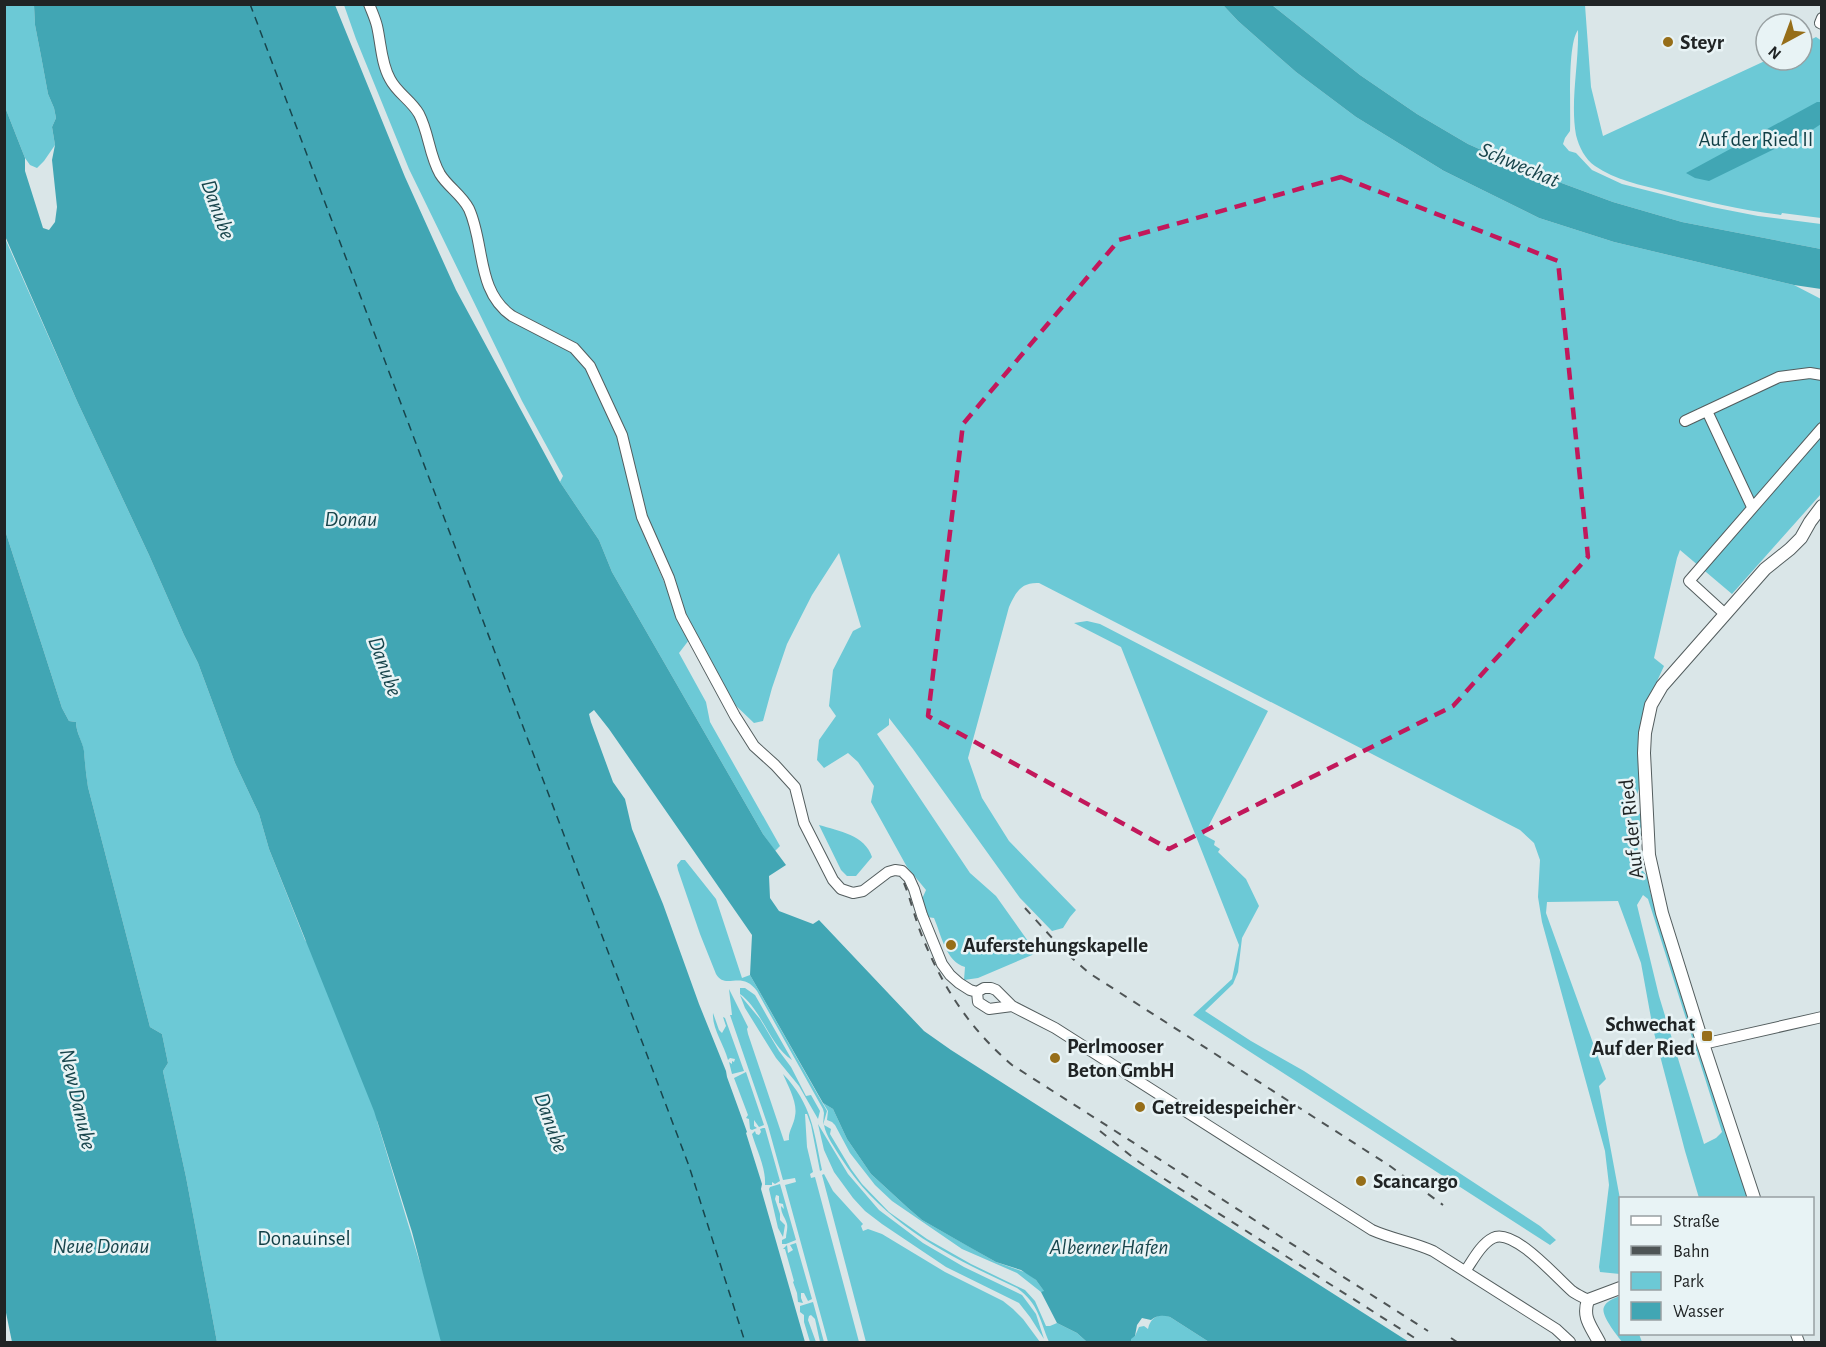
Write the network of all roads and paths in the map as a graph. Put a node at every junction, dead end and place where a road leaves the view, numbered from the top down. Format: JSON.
{"nodes":[{"id":1,"x":369,"y":4,"type":"edge"},
{"id":2,"x":1821,"y":18,"type":"edge"},
{"id":3,"x":1821,"y":24,"type":"edge"},
{"id":4,"x":1821,"y":375,"type":"edge"},
{"id":5,"x":1707,"y":411,"type":"junction"},
{"id":6,"x":1685,"y":421,"type":"dead end"},
{"id":7,"x":1821,"y":428,"type":"edge"},
{"id":8,"x":1821,"y":506,"type":"edge"},
{"id":9,"x":1752,"y":507,"type":"junction"},
{"id":10,"x":1725,"y":614,"type":"junction"},
{"id":11,"x":977,"y":992,"type":"junction"},
{"id":12,"x":1012,"y":1006,"type":"junction"},
{"id":13,"x":1821,"y":1017,"type":"edge"},
{"id":14,"x":1703,"y":1044,"type":"junction"},
{"id":15,"x":1754,"y":1197,"type":"edge"},
{"id":16,"x":1466,"y":1270,"type":"junction"},
{"id":17,"x":1619,"y":1288,"type":"edge"},
{"id":18,"x":1588,"y":1300,"type":"junction"},
{"id":19,"x":1570,"y":1342,"type":"edge"},
{"id":20,"x":1599,"y":1342,"type":"edge"}],
"edges":[{"from":1,"to":11,"type":"street"},
{"from":2,"to":3,"type":"street"},
{"from":4,"to":5,"type":"street"},
{"from":5,"to":6,"type":"street"},
{"from":5,"to":9,"type":"street"},
{"from":7,"to":9,"type":"street"},
{"from":8,"to":10,"type":"main road","name":"Auf der Ried"},
{"from":9,"to":10,"type":"street"},
{"from":10,"to":14,"type":"main road","name":"Auf der Ried"},
{"from":11,"to":12,"type":"street"},
{"from":11,"to":12,"type":"street"},
{"from":12,"to":16,"type":"street"},
{"from":13,"to":14,"type":"street"},
{"from":14,"to":15,"type":"main road","name":"Auf der Ried"},
{"from":16,"to":18,"type":"street"},
{"from":16,"to":19,"type":"street"},
{"from":17,"to":18,"type":"main road"},
{"from":18,"to":20,"type":"main road"}]}
